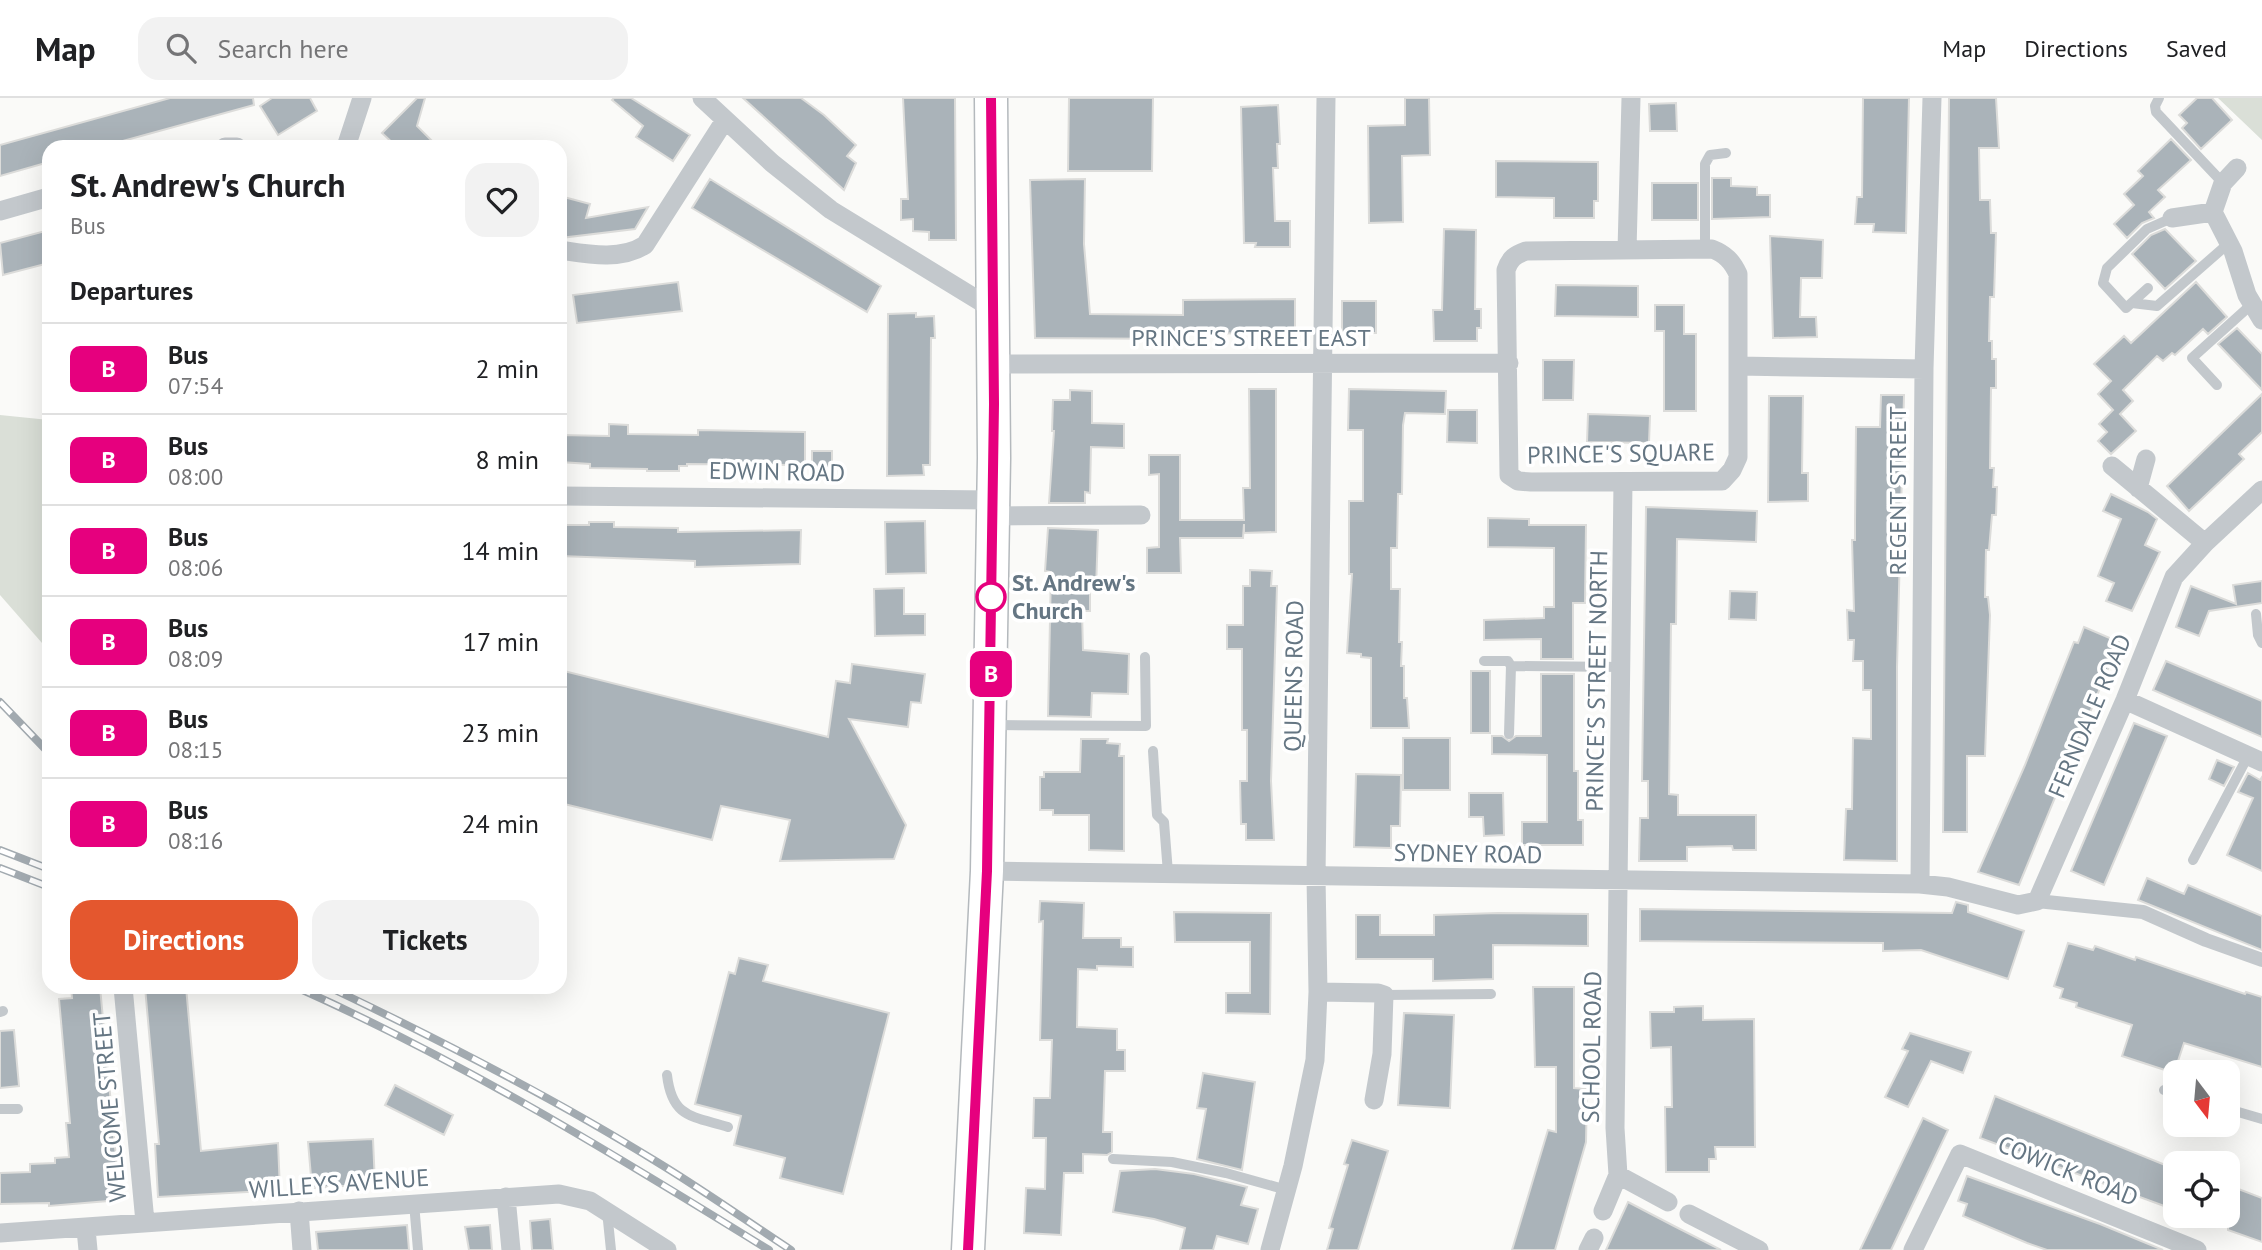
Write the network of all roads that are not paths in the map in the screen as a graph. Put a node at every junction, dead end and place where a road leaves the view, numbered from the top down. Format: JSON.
{"nodes":[{"id":1,"x":362,"y":98,"type":"edge"},
{"id":2,"x":702,"y":98,"type":"edge"},
{"id":3,"x":991,"y":98,"type":"edge"},
{"id":4,"x":1326,"y":98,"type":"edge"},
{"id":5,"x":1631,"y":98,"type":"edge"},
{"id":6,"x":1932,"y":98,"type":"edge"},
{"id":7,"x":2159,"y":98,"type":"edge"},
{"id":8,"x":725,"y":120,"type":"junction"},
{"id":9,"x":348,"y":140,"type":"edge"},
{"id":10,"x":1726,"y":153,"type":"dead end"},
{"id":11,"x":2236,"y":168,"type":"dead end"},
{"id":12,"x":2223,"y":183,"type":"junction"},
{"id":13,"x":42,"y":199,"type":"edge"},
{"id":14,"x":0,"y":211,"type":"edge"},
{"id":15,"x":2213,"y":212,"type":"junction"},
{"id":16,"x":2172,"y":218,"type":"joint"},
{"id":17,"x":2229,"y":243,"type":"junction"},
{"id":18,"x":1705,"y":249,"type":"junction"},
{"id":19,"x":1627,"y":250,"type":"junction"},
{"id":20,"x":567,"y":251,"type":"edge"},
{"id":21,"x":2148,"y":288,"type":"dead end"},
{"id":22,"x":2132,"y":303,"type":"junction"},
{"id":23,"x":991,"y":308,"type":"junction"},
{"id":24,"x":2257,"y":312,"type":"edge"},
{"id":25,"x":1322,"y":363,"type":"junction"},
{"id":26,"x":1509,"y":363,"type":"junction"},
{"id":27,"x":994,"y":364,"type":"junction"},
{"id":28,"x":1739,"y":366,"type":"junction"},
{"id":29,"x":1924,"y":369,"type":"junction"},
{"id":30,"x":2217,"y":385,"type":"dead end"},
{"id":31,"x":2146,"y":459,"type":"dead end"},
{"id":32,"x":2112,"y":466,"type":"dead end"},
{"id":33,"x":1623,"y":482,"type":"junction"},
{"id":34,"x":2138,"y":488,"type":"junction"},
{"id":35,"x":2262,"y":490,"type":"edge"},
{"id":36,"x":567,"y":496,"type":"edge"},
{"id":37,"x":993,"y":508,"type":"junction"},
{"id":38,"x":1141,"y":515,"type":"dead end"},
{"id":39,"x":2204,"y":543,"type":"junction"},
{"id":40,"x":2256,"y":614,"type":"dead end"},
{"id":41,"x":2262,"y":643,"type":"edge"},
{"id":42,"x":1145,"y":657,"type":"dead end"},
{"id":43,"x":1484,"y":661,"type":"dead end"},
{"id":44,"x":1511,"y":666,"type":"junction"},
{"id":45,"x":1621,"y":667,"type":"junction"},
{"id":46,"x":2125,"y":700,"type":"junction"},
{"id":47,"x":990,"y":724,"type":"junction"},
{"id":48,"x":1509,"y":734,"type":"dead end"},
{"id":49,"x":1153,"y":751,"type":"dead end"},
{"id":50,"x":2255,"y":759,"type":"edge"},
{"id":51,"x":2193,"y":860,"type":"dead end"},
{"id":52,"x":987,"y":871,"type":"junction"},
{"id":53,"x":1168,"y":873,"type":"junction"},
{"id":54,"x":1316,"y":877,"type":"junction"},
{"id":55,"x":1619,"y":880,"type":"junction"},
{"id":56,"x":1920,"y":884,"type":"junction"},
{"id":57,"x":2037,"y":901,"type":"junction"},
{"id":58,"x":2262,"y":960,"type":"edge"},
{"id":59,"x":1318,"y":992,"type":"junction"},
{"id":60,"x":124,"y":994,"type":"edge"},
{"id":61,"x":1491,"y":994,"type":"dead end"},
{"id":62,"x":1384,"y":995,"type":"junction"},
{"id":63,"x":667,"y":1075,"type":"dead end"},
{"id":64,"x":1374,"y":1100,"type":"dead end"},
{"id":65,"x":0,"y":1109,"type":"edge"},
{"id":66,"x":18,"y":1109,"type":"dead end"},
{"id":67,"x":2240,"y":1113,"type":"edge"},
{"id":68,"x":2262,"y":1119,"type":"edge"},
{"id":69,"x":728,"y":1127,"type":"dead end"},
{"id":70,"x":1112,"y":1159,"type":"dead end"},
{"id":71,"x":1618,"y":1175,"type":"junction"},
{"id":72,"x":1287,"y":1190,"type":"junction"},
{"id":73,"x":506,"y":1197,"type":"junction"},
{"id":74,"x":1668,"y":1202,"type":"dead end"},
{"id":75,"x":414,"y":1203,"type":"junction"},
{"id":76,"x":299,"y":1211,"type":"junction"},
{"id":77,"x":607,"y":1211,"type":"junction"},
{"id":78,"x":1603,"y":1211,"type":"dead end"},
{"id":79,"x":1689,"y":1214,"type":"dead end"},
{"id":80,"x":145,"y":1222,"type":"junction"},
{"id":81,"x":86,"y":1229,"type":"junction"},
{"id":82,"x":0,"y":1233,"type":"edge"},
{"id":83,"x":88,"y":1250,"type":"edge"},
{"id":84,"x":303,"y":1250,"type":"edge"},
{"id":85,"x":418,"y":1250,"type":"edge"},
{"id":86,"x":510,"y":1250,"type":"edge"},
{"id":87,"x":611,"y":1250,"type":"edge"},
{"id":88,"x":667,"y":1250,"type":"edge"},
{"id":89,"x":968,"y":1250,"type":"edge"},
{"id":90,"x":1270,"y":1250,"type":"edge"},
{"id":91,"x":1759,"y":1250,"type":"edge"},
{"id":92,"x":1913,"y":1250,"type":"edge"},
{"id":93,"x":2197,"y":1250,"type":"edge"}],
"edges":[{"from":1,"to":9,"type":"street"},
{"from":2,"to":8,"type":"street"},
{"from":3,"to":23,"type":"highway"},
{"from":4,"to":25,"type":"street","name":"QUEENS ROAD"},
{"from":5,"to":19,"type":"street"},
{"from":6,"to":29,"type":"street","name":"REGENT STREET"},
{"from":7,"to":12,"type":"lane"},
{"from":8,"to":20,"type":"street"},
{"from":8,"to":23,"type":"street"},
{"from":10,"to":18,"type":"lane"},
{"from":11,"to":12,"type":"street"},
{"from":12,"to":15,"type":"street"},
{"from":13,"to":14,"type":"street"},
{"from":15,"to":16,"type":"street"},
{"from":15,"to":17,"type":"street"},
{"from":16,"to":22,"type":"lane"},
{"from":17,"to":22,"type":"lane"},
{"from":17,"to":24,"type":"street"},
{"from":18,"to":19,"type":"street","name":"PRINCE'S SQUARE"},
{"from":18,"to":28,"type":"street","name":"PRINCE'S SQUARE"},
{"from":19,"to":26,"type":"street","name":"PRINCE'S SQUARE"},
{"from":21,"to":22,"type":"lane"},
{"from":23,"to":27,"type":"highway"},
{"from":24,"to":30,"type":"lane"},
{"from":25,"to":26,"type":"street","name":"PRINCE'S STREET EAST"},
{"from":25,"to":27,"type":"street","name":"PRINCE'S STREET EAST"},
{"from":25,"to":54,"type":"street","name":"QUEENS ROAD"},
{"from":26,"to":33,"type":"street","name":"PRINCE'S SQUARE"},
{"from":27,"to":37,"type":"highway"},
{"from":28,"to":29,"type":"street"},
{"from":28,"to":33,"type":"street","name":"PRINCE'S SQUARE"},
{"from":29,"to":56,"type":"street","name":"REGENT STREET"},
{"from":31,"to":34,"type":"street"},
{"from":32,"to":34,"type":"street"},
{"from":33,"to":45,"type":"street","name":"PRINCE'S STREET NORTH"},
{"from":34,"to":39,"type":"street"},
{"from":35,"to":39,"type":"street","name":"FERNDALE ROAD"},
{"from":36,"to":37,"type":"street","name":"EDWIN ROAD"},
{"from":37,"to":38,"type":"street","name":"EDWIN ROAD"},
{"from":37,"to":47,"type":"highway"},
{"from":39,"to":46,"type":"street","name":"FERNDALE ROAD"},
{"from":40,"to":41,"type":"lane"},
{"from":42,"to":47,"type":"lane"},
{"from":43,"to":44,"type":"lane"},
{"from":44,"to":45,"type":"lane"},
{"from":44,"to":48,"type":"lane"},
{"from":45,"to":55,"type":"street","name":"PRINCE'S STREET NORTH"},
{"from":46,"to":50,"type":"street"},
{"from":46,"to":57,"type":"street","name":"FERNDALE ROAD"},
{"from":47,"to":52,"type":"highway"},
{"from":49,"to":53,"type":"lane"},
{"from":50,"to":51,"type":"lane"},
{"from":52,"to":53,"type":"street","name":"SYDNEY ROAD"},
{"from":52,"to":89,"type":"highway"},
{"from":53,"to":54,"type":"street","name":"SYDNEY ROAD"},
{"from":54,"to":55,"type":"street","name":"SYDNEY ROAD"},
{"from":54,"to":59,"type":"street","name":"QUEENS ROAD"},
{"from":55,"to":56,"type":"street","name":"SYDNEY ROAD"},
{"from":55,"to":71,"type":"street","name":"SCHOOL ROAD"},
{"from":56,"to":57,"type":"street","name":"SYDNEY ROAD"},
{"from":57,"to":58,"type":"street"},
{"from":59,"to":62,"type":"street"},
{"from":59,"to":72,"type":"street","name":"QUEENS ROAD"},
{"from":60,"to":80,"type":"street","name":"WELCOME STREET"},
{"from":61,"to":62,"type":"lane"},
{"from":62,"to":64,"type":"street"},
{"from":63,"to":69,"type":"lane"},
{"from":65,"to":66,"type":"lane"},
{"from":67,"to":68,"type":"lane"},
{"from":70,"to":72,"type":"lane"},
{"from":71,"to":74,"type":"street"},
{"from":71,"to":78,"type":"street","name":"SCHOOL ROAD"},
{"from":72,"to":90,"type":"street","name":"QUEENS ROAD"},
{"from":73,"to":75,"type":"street","name":"WILLEYS AVENUE"},
{"from":73,"to":77,"type":"street","name":"WILLEYS AVENUE"},
{"from":73,"to":86,"type":"street"},
{"from":75,"to":76,"type":"street","name":"WILLEYS AVENUE"},
{"from":75,"to":85,"type":"lane"},
{"from":76,"to":80,"type":"street","name":"WILLEYS AVENUE"},
{"from":76,"to":84,"type":"street"},
{"from":77,"to":87,"type":"lane"},
{"from":77,"to":88,"type":"street","name":"WILLEYS AVENUE"},
{"from":79,"to":91,"type":"street"},
{"from":80,"to":81,"type":"street","name":"WILLEYS AVENUE"},
{"from":81,"to":82,"type":"street","name":"WILLEYS AVENUE"},
{"from":81,"to":83,"type":"street"},
{"from":92,"to":93,"type":"street","name":"COWICK ROAD"}]}
